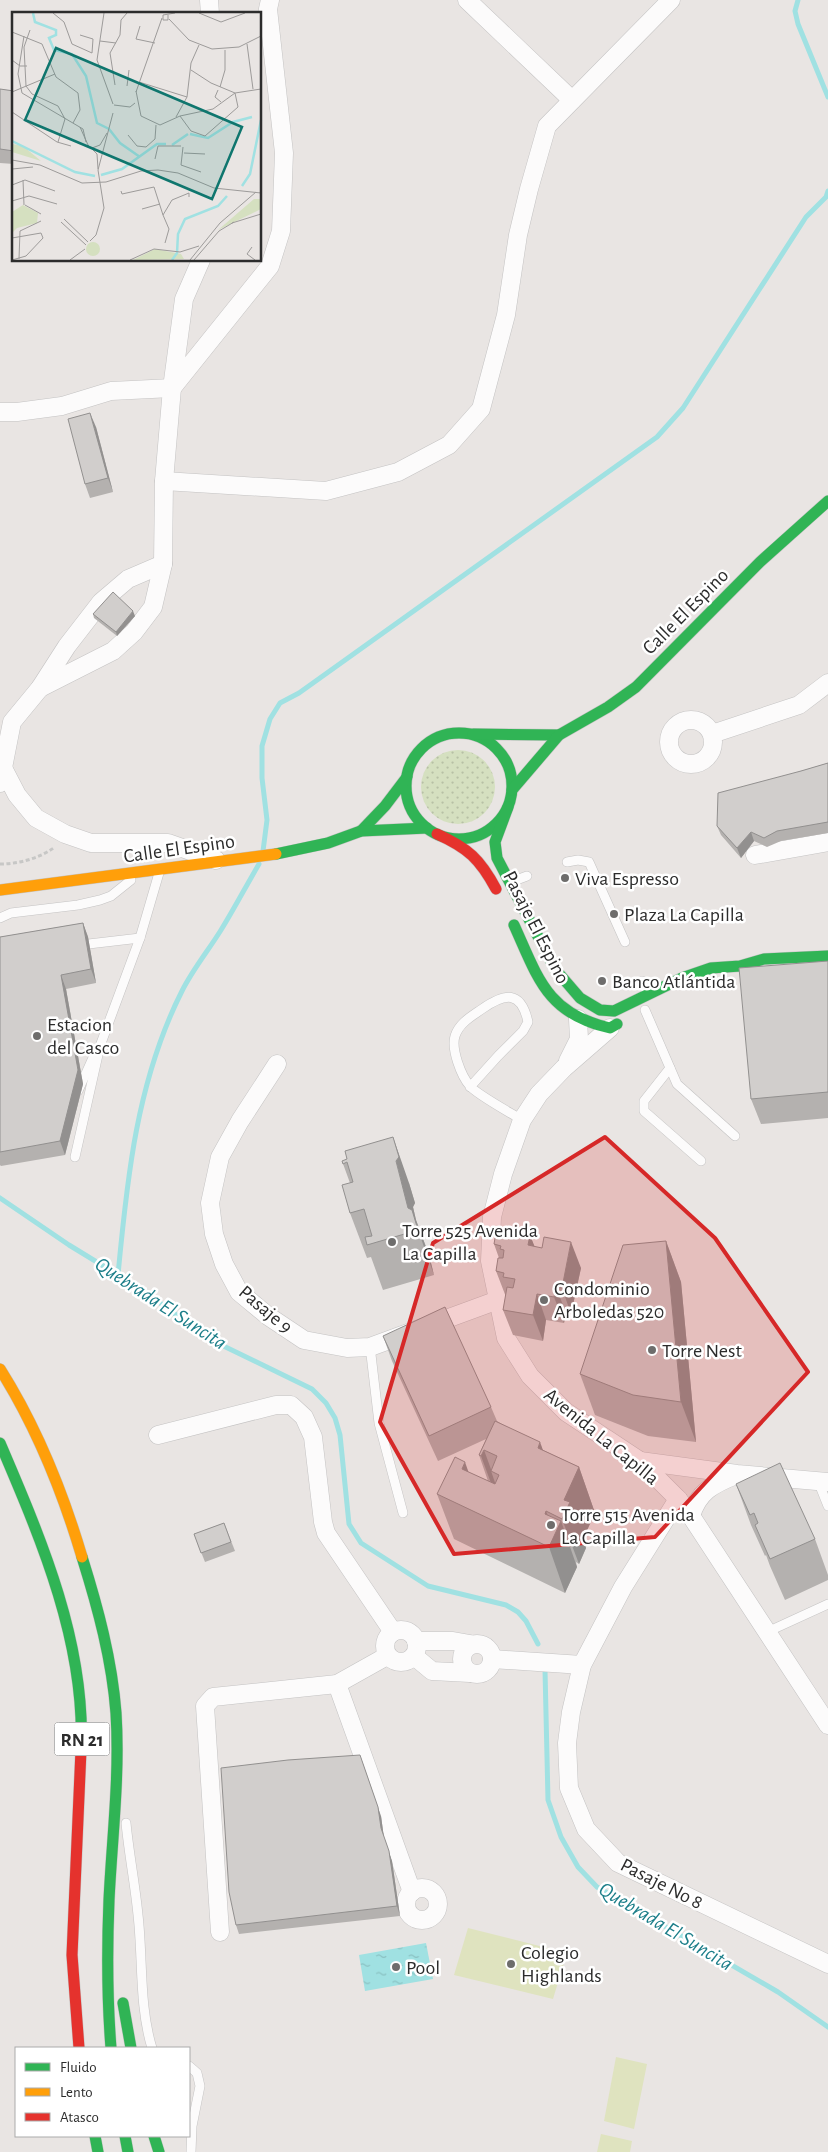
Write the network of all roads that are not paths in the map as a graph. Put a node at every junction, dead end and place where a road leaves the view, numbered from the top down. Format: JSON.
{"nodes":[{"id":1,"x":270,"y":0,"type":"edge"},
{"id":2,"x":467,"y":0,"type":"edge"},
{"id":3,"x":671,"y":0,"type":"edge"},
{"id":4,"x":572,"y":100,"type":"junction"},
{"id":5,"x":201,"y":261,"type":"edge"},
{"id":6,"x":172,"y":388,"type":"junction"},
{"id":7,"x":0,"y":412,"type":"edge"},
{"id":8,"x":164,"y":482,"type":"junction"},
{"id":9,"x":828,"y":501,"type":"edge"},
{"id":10,"x":163,"y":564,"type":"junction"},
{"id":11,"x":828,"y":684,"type":"edge"},
{"id":12,"x":40,"y":688,"type":"junction"},
{"id":13,"x":470,"y":734,"type":"junction"},
{"id":14,"x":712,"y":734,"type":"dead end"},
{"id":15,"x":559,"y":735,"type":"junction"},
{"id":16,"x":2,"y":776,"type":"edge"},
{"id":17,"x":407,"y":777,"type":"junction"},
{"id":18,"x":512,"y":790,"type":"junction"},
{"id":19,"x":508,"y":807,"type":"junction"},
{"id":20,"x":427,"y":828,"type":"junction"},
{"id":21,"x":361,"y":831,"type":"junction"},
{"id":22,"x":437,"y":834,"type":"junction"},
{"id":23,"x":828,"y":842,"type":"edge"},
{"id":24,"x":755,"y":855,"type":"dead end"},
{"id":25,"x":219,"y":861,"type":"junction"},
{"id":26,"x":567,"y":862,"type":"dead end"},
{"id":27,"x":160,"y":870,"type":"junction"},
{"id":28,"x":138,"y":873,"type":"junction"},
{"id":29,"x":527,"y":876,"type":"dead end"},
{"id":30,"x":509,"y":882,"type":"junction"},
{"id":31,"x":0,"y":890,"type":"edge"},
{"id":32,"x":501,"y":899,"type":"dead end"},
{"id":33,"x":509,"y":916,"type":"dead end"},
{"id":34,"x":0,"y":918,"type":"edge"},
{"id":35,"x":140,"y":938,"type":"junction"},
{"id":36,"x":625,"y":942,"type":"dead end"},
{"id":37,"x":71,"y":946,"type":"edge"},
{"id":38,"x":828,"y":956,"type":"edge"},
{"id":39,"x":740,"y":966,"type":"junction"},
{"id":40,"x":642,"y":981,"type":"dead end"},
{"id":41,"x":648,"y":995,"type":"junction"},
{"id":42,"x":669,"y":997,"type":"dead end"},
{"id":43,"x":645,"y":1010,"type":"dead end"},
{"id":44,"x":578,"y":1019,"type":"junction"},
{"id":45,"x":617,"y":1024,"type":"joint"},
{"id":46,"x":100,"y":1046,"type":"junction"},
{"id":47,"x":277,"y":1064,"type":"dead end"},
{"id":48,"x":564,"y":1068,"type":"junction"},
{"id":49,"x":670,"y":1068,"type":"junction"},
{"id":50,"x":470,"y":1087,"type":"junction"},
{"id":51,"x":74,"y":1100,"type":"edge"},
{"id":52,"x":522,"y":1120,"type":"junction"},
{"id":53,"x":735,"y":1136,"type":"dead end"},
{"id":54,"x":75,"y":1157,"type":"dead end"},
{"id":55,"x":701,"y":1161,"type":"dead end"},
{"id":56,"x":498,"y":1300,"type":"junction"},
{"id":57,"x":370,"y":1346,"type":"junction"},
{"id":58,"x":0,"y":1369,"type":"edge"},
{"id":59,"x":158,"y":1435,"type":"dead end"},
{"id":60,"x":0,"y":1443,"type":"edge"},
{"id":61,"x":640,"y":1461,"type":"junction"},
{"id":62,"x":737,"y":1474,"type":"junction"},
{"id":63,"x":823,"y":1481,"type":"edge"},
{"id":64,"x":678,"y":1499,"type":"junction"},
{"id":65,"x":828,"y":1506,"type":"edge"},
{"id":66,"x":403,"y":1513,"type":"dead end"},
{"id":67,"x":691,"y":1516,"type":"junction"},
{"id":68,"x":828,"y":1604,"type":"edge"},
{"id":69,"x":393,"y":1632,"type":"junction"},
{"id":70,"x":767,"y":1632,"type":"junction"},
{"id":71,"x":470,"y":1644,"type":"junction"},
{"id":72,"x":415,"y":1649,"type":"junction"},
{"id":73,"x":387,"y":1656,"type":"junction"},
{"id":74,"x":492,"y":1659,"type":"junction"},
{"id":75,"x":582,"y":1666,"type":"junction"},
{"id":76,"x":470,"y":1673,"type":"junction"},
{"id":77,"x":337,"y":1684,"type":"junction"},
{"id":78,"x":828,"y":1725,"type":"edge"},
{"id":79,"x":117,"y":1749,"type":"junction"},
{"id":80,"x":110,"y":1889,"type":"junction"},
{"id":81,"x":412,"y":1892,"type":"dead end"},
{"id":82,"x":220,"y":1932,"type":"dead end"},
{"id":83,"x":828,"y":1964,"type":"edge"},
{"id":84,"x":79,"y":2047,"type":"edge"},
{"id":85,"x":111,"y":2047,"type":"edge"},
{"id":86,"x":131,"y":2047,"type":"edge"},
{"id":87,"x":152,"y":2047,"type":"edge"},
{"id":88,"x":190,"y":2067,"type":"edge"},
{"id":89,"x":95,"y":2137,"type":"edge"},
{"id":90,"x":125,"y":2137,"type":"edge"},
{"id":91,"x":154,"y":2137,"type":"edge"},
{"id":92,"x":98,"y":2152,"type":"edge"},
{"id":93,"x":128,"y":2152,"type":"edge"},
{"id":94,"x":159,"y":2152,"type":"edge"},
{"id":95,"x":191,"y":2152,"type":"edge"}],
"edges":[{"from":1,"to":6,"type":"street"},
{"from":2,"to":4,"type":"street"},
{"from":3,"to":4,"type":"street"},
{"from":4,"to":8,"type":"street"},
{"from":5,"to":6,"type":"street"},
{"from":6,"to":7,"type":"street"},
{"from":6,"to":8,"type":"street"},
{"from":8,"to":10,"type":"street"},
{"from":9,"to":15,"type":"main road","name":"Calle El Espino"},
{"from":10,"to":12,"type":"street"},
{"from":10,"to":12,"type":"street"},
{"from":11,"to":14,"type":"street"},
{"from":12,"to":16,"type":"street"},
{"from":13,"to":15,"type":"main road"},
{"from":13,"to":17,"type":"main road"},
{"from":13,"to":18,"type":"main road"},
{"from":15,"to":18,"type":"main road","name":"Calle El Espino"},
{"from":16,"to":25,"type":"street"},
{"from":17,"to":20,"type":"main road"},
{"from":17,"to":21,"type":"main road","name":"Calle El Espino"},
{"from":18,"to":19,"type":"main road"},
{"from":19,"to":22,"type":"main road"},
{"from":19,"to":30,"type":"main road","name":"Pasaje El Espino"},
{"from":20,"to":21,"type":"main road","name":"Calle El Espino"},
{"from":20,"to":22,"type":"main road"},
{"from":21,"to":25,"type":"main road","name":"Calle El Espino"},
{"from":22,"to":32,"type":"main road","name":"Pasaje El Espino"},
{"from":23,"to":24,"type":"street"},
{"from":25,"to":27,"type":"main road","name":"Calle El Espino"},
{"from":26,"to":36,"type":"lane"},
{"from":27,"to":28,"type":"main road","name":"Calle El Espino"},
{"from":27,"to":35,"type":"lane"},
{"from":28,"to":31,"type":"main road","name":"Calle El Espino"},
{"from":28,"to":34,"type":"lane"},
{"from":29,"to":30,"type":"lane"},
{"from":30,"to":41,"type":"main road","name":"Pasaje El Espino"},
{"from":33,"to":44,"type":"main road","name":"Pasaje El Espino"},
{"from":35,"to":37,"type":"lane"},
{"from":35,"to":46,"type":"lane"},
{"from":38,"to":39,"type":"main road"},
{"from":39,"to":41,"type":"main road"},
{"from":39,"to":42,"type":"main road"},
{"from":40,"to":41,"type":"lane"},
{"from":43,"to":49,"type":"lane"},
{"from":44,"to":45,"type":"main road","name":"Pasaje El Espino"},
{"from":44,"to":48,"type":"street","name":"Avenida La Capilla"},
{"from":45,"to":48,"type":"street","name":"Avenida La Capilla"},
{"from":46,"to":51,"type":"lane"},
{"from":46,"to":54,"type":"lane"},
{"from":47,"to":57,"type":"street","name":"Pasaje 9"},
{"from":48,"to":52,"type":"street","name":"Avenida La Capilla"},
{"from":49,"to":53,"type":"lane"},
{"from":49,"to":55,"type":"lane"},
{"from":50,"to":50,"type":"lane"},
{"from":50,"to":52,"type":"lane"},
{"from":52,"to":56,"type":"street","name":"Avenida La Capilla"},
{"from":56,"to":57,"type":"street","name":"Pasaje 9"},
{"from":56,"to":61,"type":"street","name":"Avenida La Capilla"},
{"from":57,"to":66,"type":"lane"},
{"from":58,"to":79,"type":"main road","number":"RN 21"},
{"from":59,"to":69,"type":"street"},
{"from":60,"to":84,"type":"main road","number":"RN 21"},
{"from":61,"to":62,"type":"street"},
{"from":61,"to":64,"type":"street","name":"Avenida La Capilla"},
{"from":62,"to":63,"type":"street"},
{"from":62,"to":67,"type":"street"},
{"from":63,"to":65,"type":"lane"},
{"from":64,"to":67,"type":"street","name":"Avenida La Capilla"},
{"from":64,"to":75,"type":"street","name":"Pasaje No 8"},
{"from":67,"to":70,"type":"street","name":"Avenida La Capilla"},
{"from":68,"to":70,"type":"lane"},
{"from":69,"to":72,"type":"street"},
{"from":69,"to":73,"type":"street"},
{"from":70,"to":78,"type":"street","name":"Avenida La Capilla"},
{"from":71,"to":72,"type":"street"},
{"from":71,"to":74,"type":"street"},
{"from":71,"to":76,"type":"street"},
{"from":72,"to":73,"type":"street"},
{"from":72,"to":76,"type":"street"},
{"from":73,"to":77,"type":"street"},
{"from":74,"to":75,"type":"street"},
{"from":74,"to":76,"type":"street"},
{"from":75,"to":83,"type":"street","name":"Pasaje No 8"},
{"from":77,"to":81,"type":"street"},
{"from":77,"to":82,"type":"street"},
{"from":79,"to":80,"type":"main road","number":"RN 21"},
{"from":79,"to":87,"type":"lane"},
{"from":80,"to":85,"type":"main road","number":"RN 21"},
{"from":80,"to":86,"type":"main road"},
{"from":88,"to":95,"type":"lane"},
{"from":89,"to":92,"type":"main road"},
{"from":90,"to":93,"type":"main road"},
{"from":91,"to":94,"type":"main road"}]}
